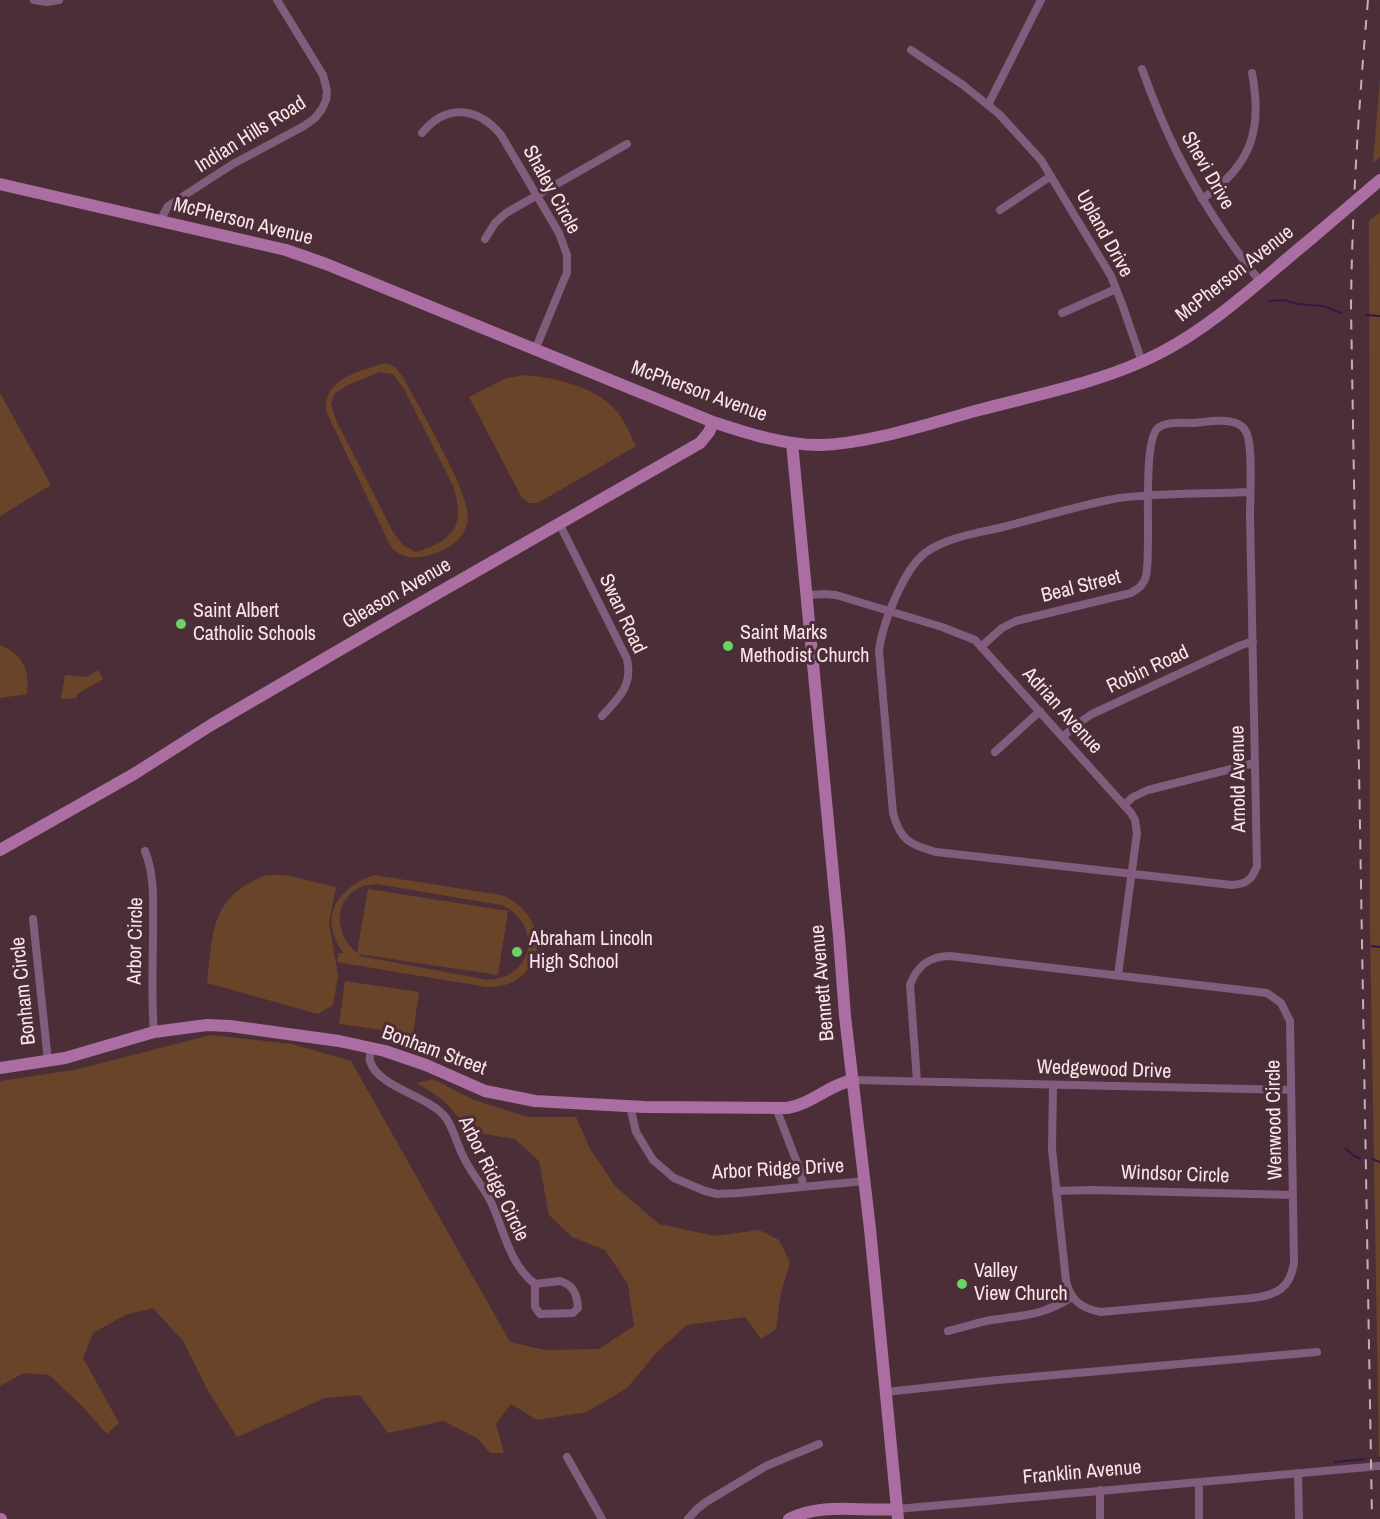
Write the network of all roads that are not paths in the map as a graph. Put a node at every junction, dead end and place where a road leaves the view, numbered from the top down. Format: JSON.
{"nodes":[{"id":1,"x":34,"y":0,"type":"edge"},
{"id":2,"x":59,"y":0,"type":"edge"},
{"id":3,"x":277,"y":0,"type":"edge"},
{"id":4,"x":1041,"y":0,"type":"edge"},
{"id":5,"x":911,"y":50,"type":"dead end"},
{"id":6,"x":1142,"y":69,"type":"dead end"},
{"id":7,"x":1252,"y":73,"type":"dead end"},
{"id":8,"x":988,"y":105,"type":"junction"},
{"id":9,"x":422,"y":133,"type":"dead end"},
{"id":10,"x":627,"y":144,"type":"dead end"},
{"id":11,"x":1051,"y":176,"type":"junction"},
{"id":12,"x":1380,"y":180,"type":"edge"},
{"id":13,"x":0,"y":184,"type":"edge"},
{"id":14,"x":537,"y":196,"type":"junction"},
{"id":15,"x":1202,"y":199,"type":"junction"},
{"id":16,"x":1000,"y":210,"type":"dead end"},
{"id":17,"x":160,"y":221,"type":"junction"},
{"id":18,"x":485,"y":239,"type":"dead end"},
{"id":19,"x":1260,"y":281,"type":"junction"},
{"id":20,"x":1116,"y":289,"type":"junction"},
{"id":21,"x":1062,"y":313,"type":"dead end"},
{"id":22,"x":535,"y":350,"type":"junction"},
{"id":23,"x":1142,"y":362,"type":"junction"},
{"id":24,"x":713,"y":422,"type":"junction"},
{"id":25,"x":792,"y":443,"type":"junction"},
{"id":26,"x":1250,"y":492,"type":"junction"},
{"id":27,"x":1148,"y":496,"type":"junction"},
{"id":28,"x":560,"y":523,"type":"junction"},
{"id":29,"x":807,"y":595,"type":"junction"},
{"id":30,"x":890,"y":611,"type":"junction"},
{"id":31,"x":1253,"y":641,"type":"junction"},
{"id":32,"x":982,"y":646,"type":"junction"},
{"id":33,"x":1040,"y":711,"type":"junction"},
{"id":34,"x":602,"y":716,"type":"dead end"},
{"id":35,"x":1063,"y":737,"type":"junction"},
{"id":36,"x":995,"y":752,"type":"dead end"},
{"id":37,"x":1255,"y":763,"type":"junction"},
{"id":38,"x":1124,"y":805,"type":"junction"},
{"id":39,"x":0,"y":850,"type":"edge"},
{"id":40,"x":145,"y":851,"type":"dead end"},
{"id":41,"x":1132,"y":874,"type":"junction"},
{"id":42,"x":33,"y":919,"type":"dead end"},
{"id":43,"x":1118,"y":975,"type":"junction"},
{"id":44,"x":154,"y":1032,"type":"junction"},
{"id":45,"x":371,"y":1048,"type":"junction"},
{"id":46,"x":48,"y":1061,"type":"junction"},
{"id":47,"x":0,"y":1068,"type":"edge"},
{"id":48,"x":853,"y":1080,"type":"junction"},
{"id":49,"x":917,"y":1081,"type":"junction"},
{"id":50,"x":1053,"y":1085,"type":"junction"},
{"id":51,"x":1291,"y":1090,"type":"junction"},
{"id":52,"x":630,"y":1106,"type":"junction"},
{"id":53,"x":776,"y":1108,"type":"junction"},
{"id":54,"x":865,"y":1181,"type":"junction"},
{"id":55,"x":803,"y":1186,"type":"junction"},
{"id":56,"x":1056,"y":1191,"type":"junction"},
{"id":57,"x":1293,"y":1195,"type":"junction"},
{"id":58,"x":535,"y":1284,"type":"junction"},
{"id":59,"x":1072,"y":1297,"type":"junction"},
{"id":60,"x":948,"y":1331,"type":"dead end"},
{"id":61,"x":1317,"y":1352,"type":"dead end"},
{"id":62,"x":886,"y":1392,"type":"junction"},
{"id":63,"x":819,"y":1444,"type":"dead end"},
{"id":64,"x":567,"y":1457,"type":"dead end"},
{"id":65,"x":1380,"y":1466,"type":"edge"},
{"id":66,"x":1298,"y":1473,"type":"junction"},
{"id":67,"x":1199,"y":1482,"type":"junction"},
{"id":68,"x":1100,"y":1490,"type":"junction"},
{"id":69,"x":897,"y":1514,"type":"edge"},
{"id":70,"x":602,"y":1519,"type":"edge"},
{"id":71,"x":688,"y":1519,"type":"edge"},
{"id":72,"x":789,"y":1519,"type":"edge"},
{"id":73,"x":1100,"y":1519,"type":"edge"},
{"id":74,"x":1199,"y":1519,"type":"edge"},
{"id":75,"x":1299,"y":1519,"type":"edge"}],
"edges":[{"from":1,"to":2,"type":"street"},
{"from":3,"to":17,"type":"street","name":"Indian Hills Road"},
{"from":4,"to":8,"type":"street"},
{"from":5,"to":8,"type":"street","name":"Upland Drive"},
{"from":6,"to":15,"type":"street","name":"Shevi Drive"},
{"from":7,"to":15,"type":"street"},
{"from":8,"to":11,"type":"street","name":"Upland Drive"},
{"from":9,"to":14,"type":"street","name":"Shaley Circle"},
{"from":10,"to":14,"type":"street"},
{"from":11,"to":16,"type":"street"},
{"from":11,"to":20,"type":"street","name":"Upland Drive"},
{"from":12,"to":19,"type":"main road","name":"McPherson Avenue","bridge":true},
{"from":13,"to":17,"type":"main road","name":"McPherson Avenue"},
{"from":14,"to":18,"type":"street"},
{"from":14,"to":22,"type":"street","name":"Shaley Circle"},
{"from":15,"to":19,"type":"street","name":"Shevi Drive"},
{"from":17,"to":22,"type":"main road","name":"McPherson Avenue"},
{"from":19,"to":23,"type":"main road","name":"McPherson Avenue"},
{"from":20,"to":21,"type":"street"},
{"from":20,"to":23,"type":"street","name":"Upland Drive"},
{"from":22,"to":24,"type":"main road","name":"McPherson Avenue"},
{"from":23,"to":25,"type":"main road","name":"McPherson Avenue"},
{"from":24,"to":25,"type":"main road","name":"McPherson Avenue"},
{"from":24,"to":28,"type":"main road","name":"Gleason Avenue"},
{"from":25,"to":29,"type":"main road","name":"Bennett Avenue"},
{"from":26,"to":27,"type":"street","name":"Arnold Avenue"},
{"from":26,"to":27,"type":"street","name":"Beal Street"},
{"from":26,"to":31,"type":"street","name":"Arnold Avenue"},
{"from":27,"to":30,"type":"street","name":"Arnold Avenue"},
{"from":27,"to":32,"type":"street","name":"Beal Street"},
{"from":28,"to":34,"type":"street","name":"Swan Road"},
{"from":28,"to":39,"type":"main road","name":"Gleason Avenue"},
{"from":29,"to":30,"type":"street","name":"Adrian Avenue"},
{"from":29,"to":48,"type":"main road","name":"Bennett Avenue"},
{"from":30,"to":32,"type":"street","name":"Adrian Avenue"},
{"from":30,"to":41,"type":"street","name":"Arnold Avenue"},
{"from":31,"to":35,"type":"street","name":"Robin Road"},
{"from":31,"to":37,"type":"street","name":"Arnold Avenue"},
{"from":32,"to":33,"type":"street","name":"Adrian Avenue"},
{"from":33,"to":35,"type":"street","name":"Adrian Avenue"},
{"from":33,"to":36,"type":"street"},
{"from":35,"to":38,"type":"street","name":"Adrian Avenue"},
{"from":37,"to":38,"type":"street"},
{"from":37,"to":41,"type":"street","name":"Arnold Avenue"},
{"from":38,"to":41,"type":"street","name":"Adrian Avenue"},
{"from":40,"to":44,"type":"street","name":"Arbor Circle"},
{"from":41,"to":43,"type":"street","name":"Adrian Avenue"},
{"from":42,"to":46,"type":"street","name":"Bonham Circle"},
{"from":43,"to":49,"type":"street","name":"Wenwood Circle"},
{"from":43,"to":51,"type":"street","name":"Wenwood Circle"},
{"from":44,"to":45,"type":"main road","name":"Bonham Street"},
{"from":44,"to":46,"type":"main road","name":"Bonham Street"},
{"from":45,"to":52,"type":"main road","name":"Bonham Street"},
{"from":45,"to":58,"type":"street","name":"Arbor Ridge Circle"},
{"from":46,"to":47,"type":"main road","name":"Bonham Street"},
{"from":48,"to":49,"type":"street","name":"Wedgewood Drive"},
{"from":48,"to":53,"type":"main road","name":"Bonham Street"},
{"from":48,"to":54,"type":"main road","name":"Bennett Avenue"},
{"from":49,"to":50,"type":"street","name":"Wedgewood Drive"},
{"from":50,"to":51,"type":"street","name":"Wedgewood Drive"},
{"from":50,"to":56,"type":"street"},
{"from":51,"to":57,"type":"street","name":"Wenwood Circle"},
{"from":52,"to":53,"type":"main road","name":"Bonham Street"},
{"from":52,"to":55,"type":"street","name":"Arbor Ridge Drive"},
{"from":53,"to":55,"type":"street"},
{"from":54,"to":55,"type":"street","name":"Arbor Ridge Drive"},
{"from":54,"to":62,"type":"main road","name":"Bennett Avenue"},
{"from":56,"to":57,"type":"street","name":"Windsor Circle"},
{"from":56,"to":59,"type":"street"},
{"from":57,"to":59,"type":"street","name":"Wenwood Circle"},
{"from":58,"to":58,"type":"street"},
{"from":59,"to":60,"type":"street"},
{"from":61,"to":62,"type":"street"},
{"from":62,"to":69,"type":"main road","name":"Bennett Avenue"},
{"from":63,"to":71,"type":"street"},
{"from":64,"to":70,"type":"street"},
{"from":65,"to":66,"type":"street","name":"Franklin Avenue"},
{"from":66,"to":67,"type":"street","name":"Franklin Avenue"},
{"from":66,"to":75,"type":"street"},
{"from":67,"to":68,"type":"street","name":"Franklin Avenue"},
{"from":67,"to":74,"type":"street"},
{"from":68,"to":69,"type":"street","name":"Franklin Avenue"},
{"from":68,"to":73,"type":"street"},
{"from":69,"to":72,"type":"main road","name":"Franklin Avenue"}]}
